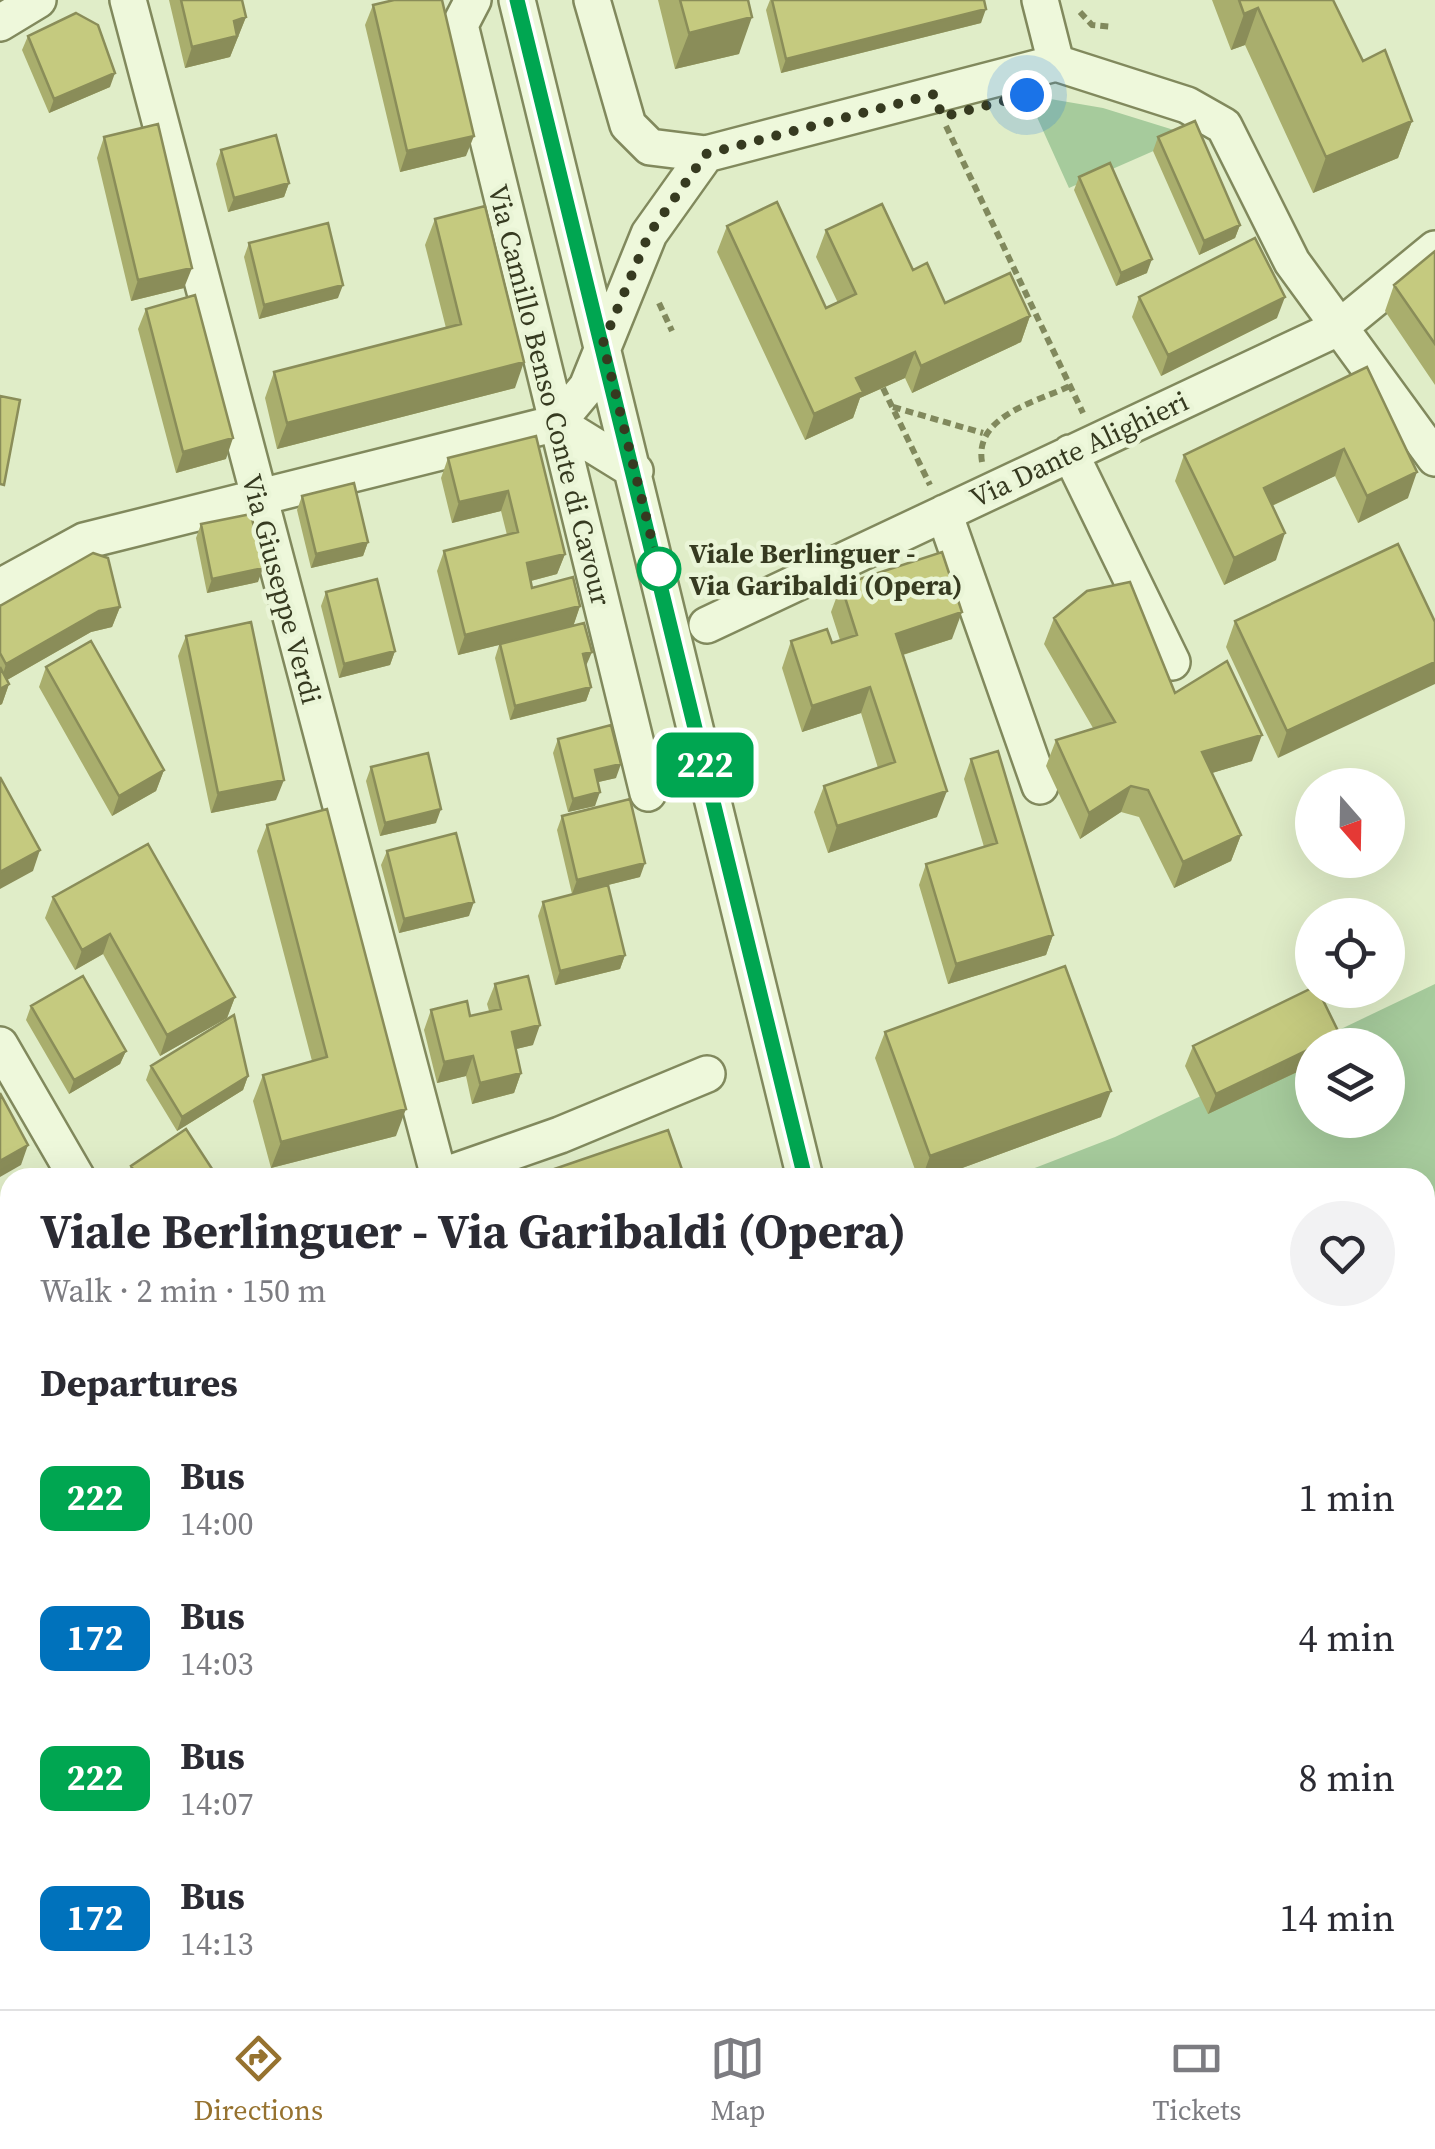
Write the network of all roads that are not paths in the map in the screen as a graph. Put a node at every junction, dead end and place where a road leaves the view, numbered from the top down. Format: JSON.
{"nodes":[{"id":1,"x":38,"y":0,"type":"edge"},
{"id":2,"x":128,"y":0,"type":"edge"},
{"id":3,"x":473,"y":0,"type":"edge"},
{"id":4,"x":517,"y":0,"type":"edge"},
{"id":5,"x":592,"y":0,"type":"edge"},
{"id":6,"x":1056,"y":2,"type":"edge"},
{"id":7,"x":0,"y":23,"type":"edge"},
{"id":8,"x":1056,"y":62,"type":"junction"},
{"id":9,"x":706,"y":154,"type":"junction"},
{"id":10,"x":1435,"y":248,"type":"edge"},
{"id":11,"x":1340,"y":326,"type":"junction"},
{"id":12,"x":603,"y":343,"type":"junction"},
{"id":13,"x":557,"y":423,"type":"junction"},
{"id":14,"x":1083,"y":447,"type":"junction"},
{"id":15,"x":1435,"y":458,"type":"edge"},
{"id":16,"x":634,"y":471,"type":"junction"},
{"id":17,"x":258,"y":497,"type":"junction"},
{"id":18,"x":944,"y":513,"type":"junction"},
{"id":19,"x":0,"y":587,"type":"edge"},
{"id":20,"x":708,"y":624,"type":"dead end"},
{"id":21,"x":1172,"y":662,"type":"dead end"},
{"id":22,"x":1040,"y":786,"type":"dead end"},
{"id":23,"x":648,"y":793,"type":"dead end"},
{"id":24,"x":0,"y":1045,"type":"edge"},
{"id":25,"x":707,"y":1074,"type":"dead end"},
{"id":26,"x":70,"y":1168,"type":"edge"},
{"id":27,"x":436,"y":1168,"type":"edge"},
{"id":28,"x":464,"y":1168,"type":"edge"},
{"id":29,"x":803,"y":1168,"type":"edge"}],
"edges":[{"from":1,"to":7,"type":"street"},
{"from":2,"to":17,"type":"street","name":"Via Giuseppe Verdi"},
{"from":3,"to":13,"type":"street","name":"Via Camillo Benso Conte di Cavour"},
{"from":4,"to":12,"type":"street"},
{"from":5,"to":9,"type":"street"},
{"from":6,"to":8,"type":"street"},
{"from":8,"to":9,"type":"street"},
{"from":8,"to":11,"type":"street"},
{"from":9,"to":12,"type":"street"},
{"from":10,"to":11,"type":"street","name":"Via Dante Alighieri"},
{"from":11,"to":14,"type":"street","name":"Via Dante Alighieri"},
{"from":11,"to":15,"type":"street"},
{"from":12,"to":13,"type":"street"},
{"from":12,"to":16,"type":"street"},
{"from":13,"to":16,"type":"street"},
{"from":13,"to":17,"type":"street"},
{"from":13,"to":23,"type":"street","name":"Via Camillo Benso Conte di Cavour"},
{"from":14,"to":18,"type":"street","name":"Via Dante Alighieri"},
{"from":14,"to":21,"type":"street"},
{"from":16,"to":29,"type":"street"},
{"from":17,"to":19,"type":"street"},
{"from":17,"to":27,"type":"street","name":"Via Giuseppe Verdi"},
{"from":18,"to":20,"type":"street","name":"Via Dante Alighieri"},
{"from":18,"to":22,"type":"street"},
{"from":24,"to":26,"type":"street"},
{"from":25,"to":28,"type":"street"}]}
